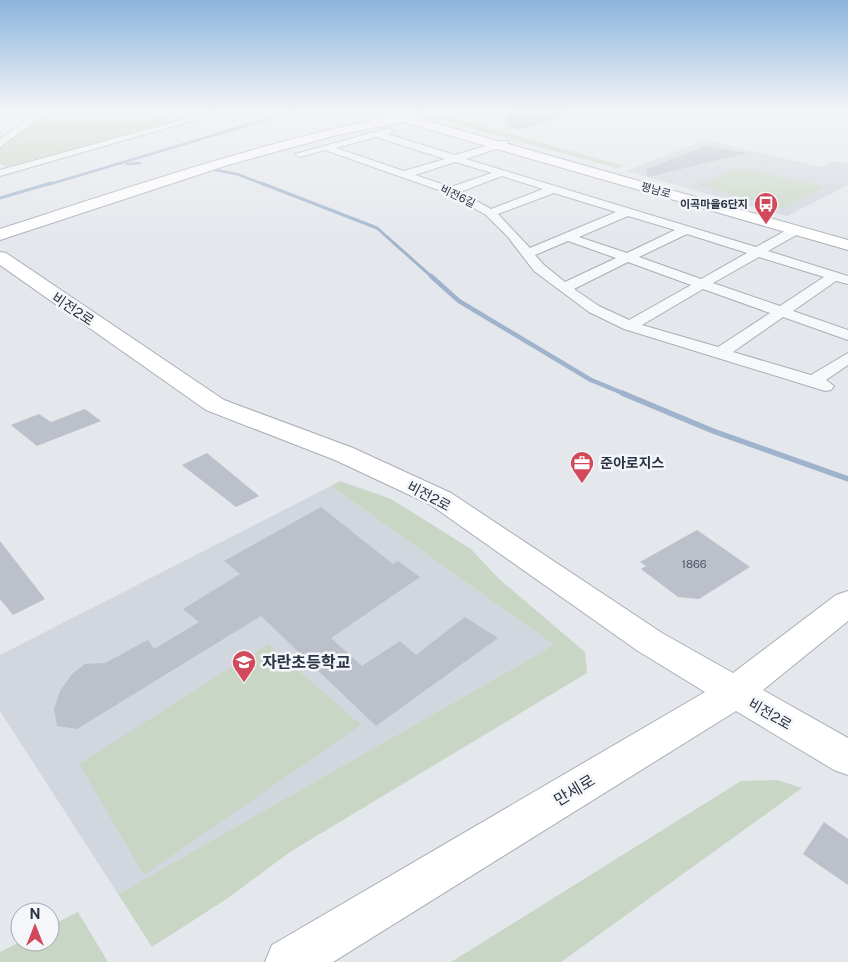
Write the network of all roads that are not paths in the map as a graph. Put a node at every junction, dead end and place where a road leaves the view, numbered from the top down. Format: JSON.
{"nodes":[{"id":1,"x":60,"y":156,"type":"edge"},
{"id":2,"x":244,"y":156,"type":"edge"},
{"id":3,"x":352,"y":156,"type":"edge"},
{"id":4,"x":375,"y":156,"type":"edge"},
{"id":5,"x":447,"y":156,"type":"edge"},
{"id":6,"x":461,"y":156,"type":"edge"},
{"id":7,"x":542,"y":156,"type":"edge"},
{"id":8,"x":545,"y":156,"type":"edge"},
{"id":9,"x":454,"y":158,"type":"junction"},
{"id":10,"x":362,"y":159,"type":"junction"},
{"id":11,"x":0,"y":164,"type":"edge"},
{"id":12,"x":13,"y":169,"type":"junction"},
{"id":13,"x":0,"y":172,"type":"edge"},
{"id":14,"x":502,"y":173,"type":"junction"},
{"id":15,"x":406,"y":174,"type":"junction"},
{"id":16,"x":554,"y":189,"type":"junction"},
{"id":17,"x":451,"y":191,"type":"junction"},
{"id":18,"x":490,"y":212,"type":"junction"},
{"id":19,"x":627,"y":212,"type":"junction"},
{"id":20,"x":686,"y":230,"type":"junction"},
{"id":21,"x":796,"y":230,"type":"junction"},
{"id":22,"x":0,"y":235,"type":"edge"},
{"id":23,"x":568,"y":237,"type":"junction"},
{"id":24,"x":848,"y":238,"type":"edge"},
{"id":25,"x":848,"y":245,"type":"edge"},
{"id":26,"x":759,"y":253,"type":"junction"},
{"id":27,"x":526,"y":254,"type":"junction"},
{"id":28,"x":0,"y":257,"type":"edge"},
{"id":29,"x":628,"y":258,"type":"junction"},
{"id":30,"x":841,"y":278,"type":"edge"},
{"id":31,"x":703,"y":284,"type":"junction"},
{"id":32,"x":564,"y":288,"type":"junction"},
{"id":33,"x":781,"y":311,"type":"junction"},
{"id":34,"x":628,"y":326,"type":"junction"},
{"id":35,"x":848,"y":334,"type":"edge"},
{"id":36,"x":719,"y":354,"type":"junction"},
{"id":37,"x":848,"y":358,"type":"edge"},
{"id":38,"x":848,"y":603,"type":"edge"},
{"id":39,"x":734,"y":693,"type":"junction"},
{"id":40,"x":848,"y":758,"type":"edge"},
{"id":41,"x":289,"y":962,"type":"edge"}],
"edges":[{"from":1,"to":12,"type":"street"},
{"from":2,"to":22,"type":"street"},
{"from":3,"to":10,"type":"street","name":"비전6길"},
{"from":4,"to":10,"type":"street"},
{"from":5,"to":9,"type":"street"},
{"from":6,"to":9,"type":"street"},
{"from":7,"to":21,"type":"street","name":"평남로"},
{"from":8,"to":24,"type":"street"},
{"from":9,"to":14,"type":"street"},
{"from":9,"to":15,"type":"street"},
{"from":10,"to":15,"type":"street","name":"비전6길"},
{"from":11,"to":12,"type":"street"},
{"from":12,"to":13,"type":"street"},
{"from":14,"to":16,"type":"street"},
{"from":14,"to":17,"type":"street"},
{"from":15,"to":17,"type":"street","name":"비전6길"},
{"from":16,"to":18,"type":"street","name":"비전6길"},
{"from":16,"to":19,"type":"street"},
{"from":17,"to":18,"type":"street","name":"비전6길"},
{"from":18,"to":27,"type":"street","name":"비전6길"},
{"from":19,"to":20,"type":"street"},
{"from":19,"to":23,"type":"street"},
{"from":20,"to":26,"type":"street"},
{"from":20,"to":29,"type":"street"},
{"from":21,"to":25,"type":"street","name":"평남로"},
{"from":21,"to":26,"type":"street"},
{"from":23,"to":27,"type":"street"},
{"from":23,"to":29,"type":"street"},
{"from":26,"to":30,"type":"street"},
{"from":26,"to":31,"type":"street"},
{"from":27,"to":32,"type":"street","name":"비전6길"},
{"from":28,"to":39,"type":"street","name":"비전2로"},
{"from":29,"to":31,"type":"street"},
{"from":29,"to":32,"type":"street"},
{"from":30,"to":33,"type":"street"},
{"from":31,"to":33,"type":"street"},
{"from":31,"to":34,"type":"street"},
{"from":32,"to":34,"type":"street","name":"비전6길"},
{"from":33,"to":35,"type":"street"},
{"from":33,"to":36,"type":"street"},
{"from":34,"to":36,"type":"street","name":"비전6길"},
{"from":36,"to":37,"type":"street","name":"비전6길"},
{"from":38,"to":39,"type":"street","name":"만세로"},
{"from":39,"to":40,"type":"street","name":"비전2로"},
{"from":39,"to":41,"type":"street","name":"만세로"}]}
